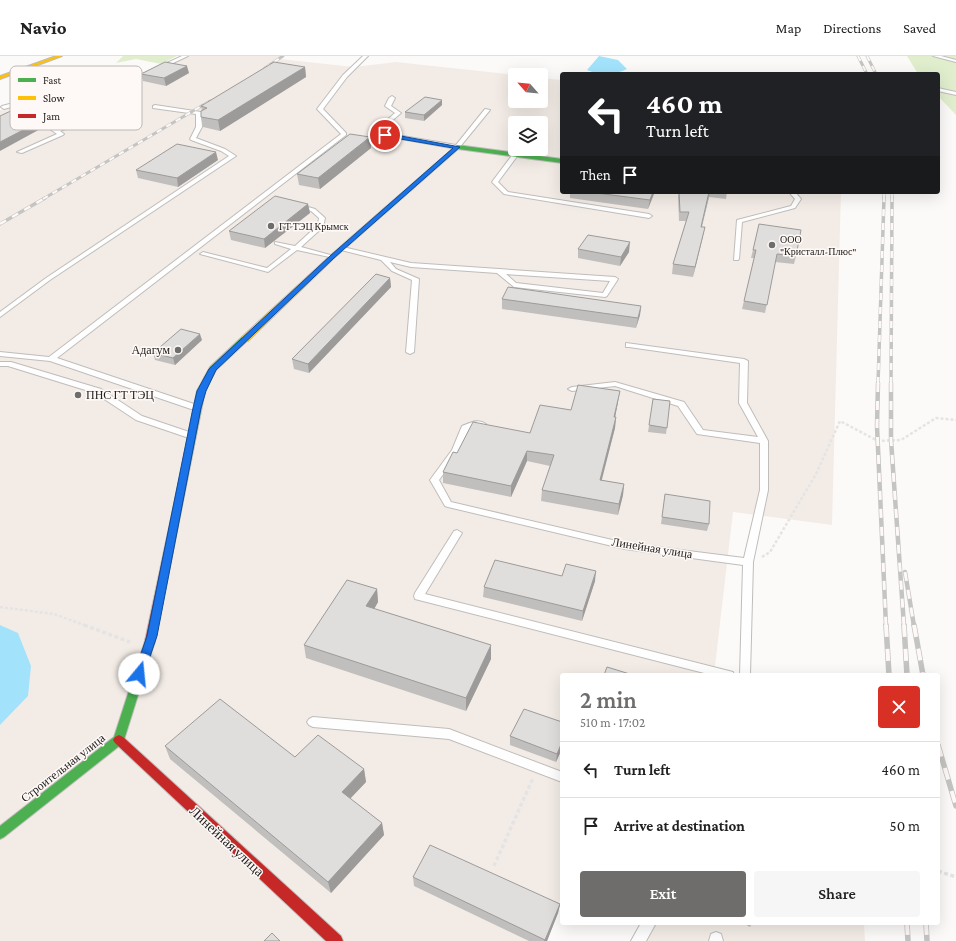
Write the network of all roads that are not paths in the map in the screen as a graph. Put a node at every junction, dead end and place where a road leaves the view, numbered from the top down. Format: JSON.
{"nodes":[{"id":1,"x":60,"y":56,"type":"edge"},
{"id":2,"x":186,"y":56,"type":"edge"},
{"id":3,"x":366,"y":56,"type":"edge"},
{"id":4,"x":935,"y":56,"type":"edge"},
{"id":5,"x":956,"y":61,"type":"edge"},
{"id":6,"x":33,"y":66,"type":"edge"},
{"id":7,"x":10,"y":74,"type":"edge"},
{"id":8,"x":142,"y":76,"type":"edge"},
{"id":9,"x":0,"y":78,"type":"edge"},
{"id":10,"x":940,"y":90,"type":"edge"},
{"id":11,"x":956,"y":94,"type":"edge"},
{"id":12,"x":392,"y":98,"type":"dead end"},
{"id":13,"x":4,"y":107,"type":"edge"},
{"id":14,"x":155,"y":107,"type":"dead end"},
{"id":15,"x":487,"y":110,"type":"dead end"},
{"id":16,"x":0,"y":114,"type":"edge"},
{"id":17,"x":56,"y":131,"type":"edge"},
{"id":18,"x":457,"y":147,"type":"junction"},
{"id":19,"x":20,"y":152,"type":"dead end"},
{"id":20,"x":508,"y":154,"type":"edge"},
{"id":21,"x":514,"y":156,"type":"edge"},
{"id":22,"x":523,"y":156,"type":"edge"},
{"id":23,"x":560,"y":161,"type":"edge"},
{"id":24,"x":794,"y":194,"type":"edge"},
{"id":25,"x":292,"y":205,"type":"edge"},
{"id":26,"x":649,"y":216,"type":"dead end"},
{"id":27,"x":277,"y":243,"type":"dead end"},
{"id":28,"x":296,"y":248,"type":"junction"},
{"id":29,"x":343,"y":248,"type":"junction"},
{"id":30,"x":203,"y":254,"type":"dead end"},
{"id":31,"x":332,"y":257,"type":"junction"},
{"id":32,"x":383,"y":258,"type":"junction"},
{"id":33,"x":736,"y":259,"type":"dead end"},
{"id":34,"x":498,"y":270,"type":"junction"},
{"id":35,"x":0,"y":315,"type":"edge"},
{"id":36,"x":629,"y":345,"type":"dead end"},
{"id":37,"x":410,"y":352,"type":"dead end"},
{"id":38,"x":0,"y":354,"type":"edge"},
{"id":39,"x":51,"y":359,"type":"junction"},
{"id":40,"x":0,"y":364,"type":"edge"},
{"id":41,"x":572,"y":389,"type":"dead end"},
{"id":42,"x":197,"y":408,"type":"junction"},
{"id":43,"x":490,"y":426,"type":"edge"},
{"id":44,"x":192,"y":436,"type":"junction"},
{"id":45,"x":764,"y":441,"type":"junction"},
{"id":46,"x":457,"y":533,"type":"dead end"},
{"id":47,"x":748,"y":562,"type":"junction"},
{"id":48,"x":721,"y":673,"type":"edge"},
{"id":49,"x":745,"y":673,"type":"edge"},
{"id":50,"x":312,"y":722,"type":"dead end"},
{"id":51,"x":118,"y":740,"type":"junction"},
{"id":52,"x":560,"y":776,"type":"edge"},
{"id":53,"x":0,"y":833,"type":"edge"},
{"id":54,"x":648,"y":925,"type":"edge"},
{"id":55,"x":336,"y":941,"type":"edge"},
{"id":56,"x":638,"y":941,"type":"edge"}],
"edges":[{"from":1,"to":6,"type":"street"},
{"from":2,"to":8,"type":"lane"},
{"from":3,"to":39,"type":"lane"},
{"from":4,"to":5,"type":"lane"},
{"from":7,"to":9,"type":"street"},
{"from":10,"to":11,"type":"lane"},
{"from":12,"to":18,"type":"lane"},
{"from":13,"to":16,"type":"lane"},
{"from":14,"to":35,"type":"lane"},
{"from":15,"to":18,"type":"lane"},
{"from":17,"to":19,"type":"lane"},
{"from":18,"to":20,"type":"street"},
{"from":18,"to":29,"type":"street","name":"Строительная улица"},
{"from":21,"to":26,"type":"lane"},
{"from":22,"to":23,"type":"street"},
{"from":24,"to":33,"type":"lane"},
{"from":25,"to":28,"type":"lane"},
{"from":27,"to":28,"type":"lane"},
{"from":28,"to":30,"type":"lane"},
{"from":28,"to":31,"type":"lane"},
{"from":29,"to":31,"type":"street","name":"Строительная улица"},
{"from":29,"to":32,"type":"lane"},
{"from":31,"to":42,"type":"street","name":"Строительная улица"},
{"from":32,"to":34,"type":"lane"},
{"from":32,"to":37,"type":"lane"},
{"from":34,"to":34,"type":"lane"},
{"from":36,"to":45,"type":"lane"},
{"from":38,"to":39,"type":"lane"},
{"from":39,"to":42,"type":"lane"},
{"from":40,"to":44,"type":"lane"},
{"from":41,"to":45,"type":"lane"},
{"from":42,"to":44,"type":"street","name":"Строительная улица"},
{"from":43,"to":47,"type":"lane","name":"Линейная улица"},
{"from":44,"to":51,"type":"street","name":"Строительная улица"},
{"from":45,"to":47,"type":"lane"},
{"from":46,"to":48,"type":"lane"},
{"from":47,"to":49,"type":"lane"},
{"from":50,"to":52,"type":"lane"},
{"from":51,"to":53,"type":"street","name":"Строительная улица"},
{"from":51,"to":55,"type":"street","name":"Линейная улица"},
{"from":54,"to":56,"type":"lane"}]}
